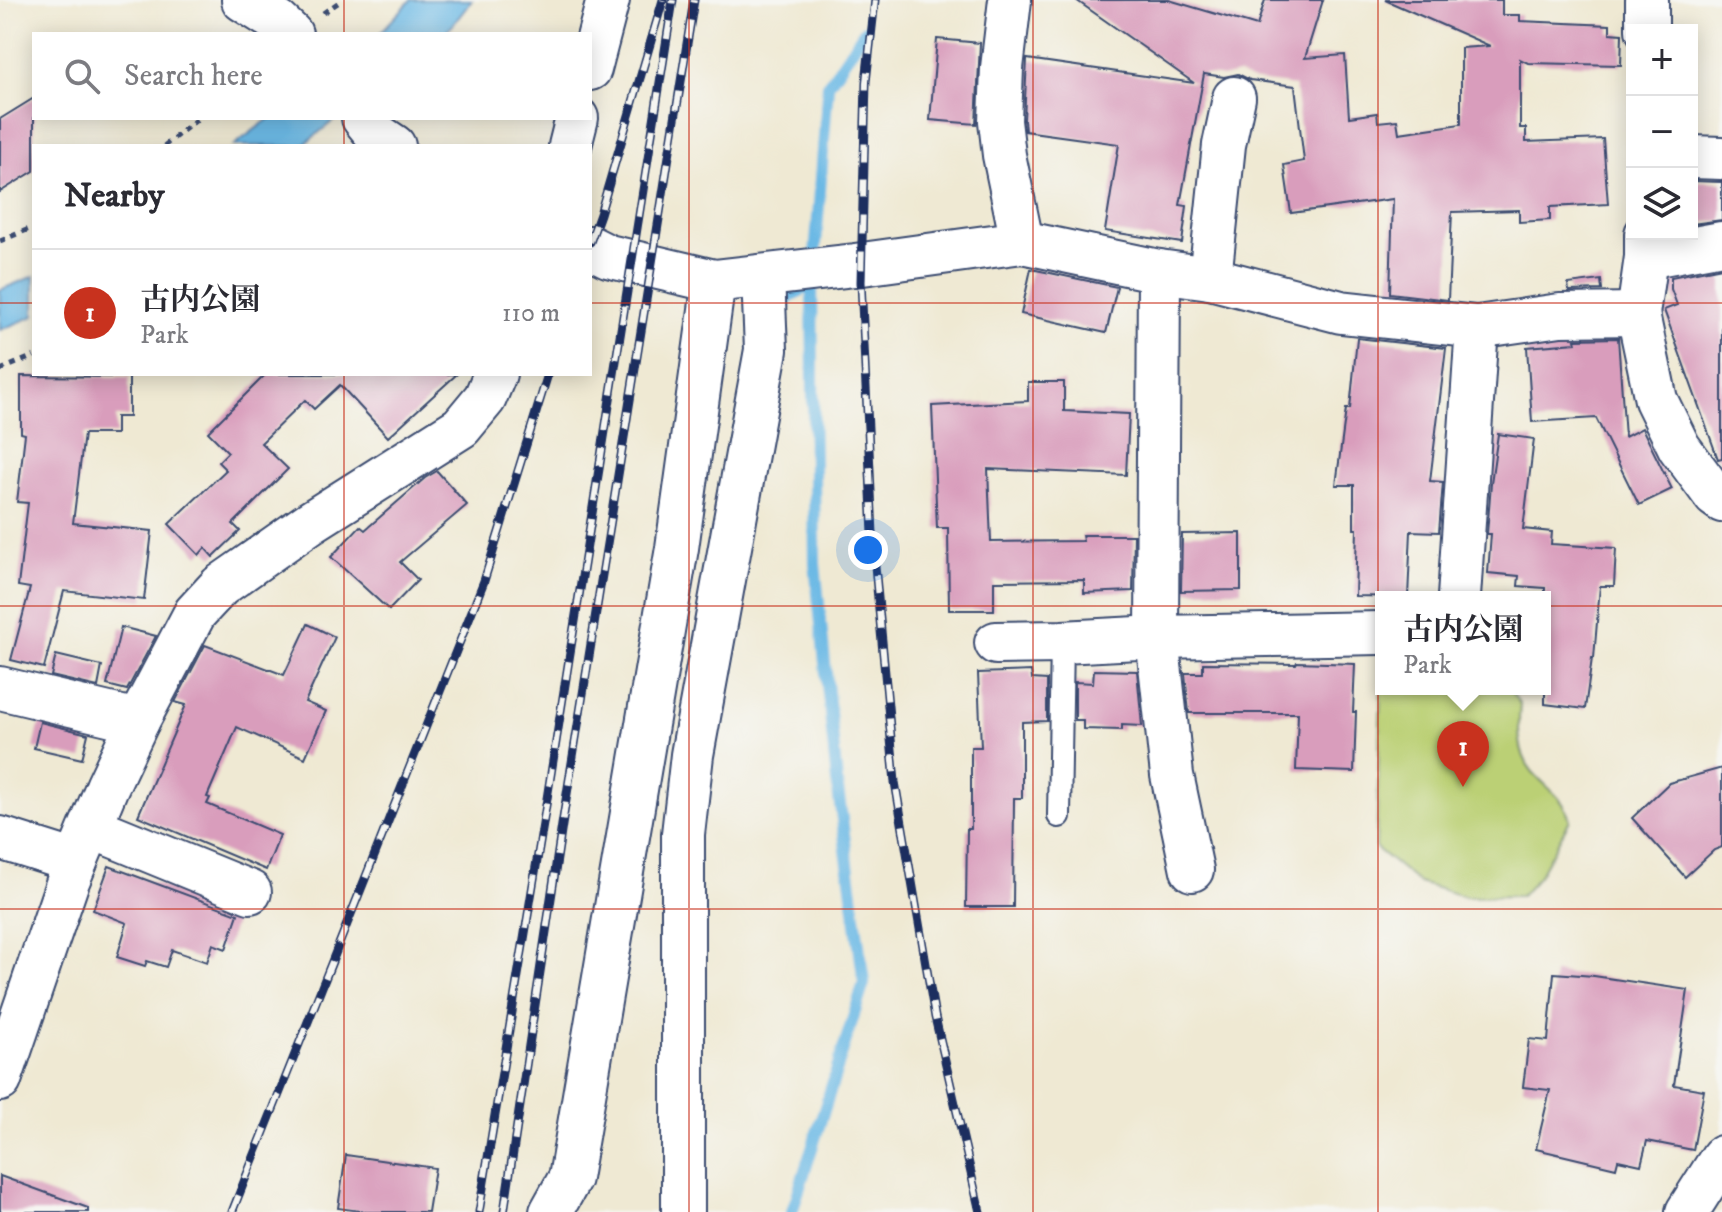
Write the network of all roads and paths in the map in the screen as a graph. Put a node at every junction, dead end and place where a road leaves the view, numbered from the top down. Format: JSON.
{"nodes":[{"id":1,"x":243,"y":0,"type":"edge"},
{"id":2,"x":608,"y":0,"type":"edge"},
{"id":3,"x":1010,"y":0,"type":"edge"},
{"id":4,"x":1647,"y":0,"type":"edge"},
{"id":5,"x":1647,"y":24,"type":"edge"},
{"id":6,"x":289,"y":32,"type":"edge"},
{"id":7,"x":592,"y":61,"type":"edge"},
{"id":8,"x":1234,"y":98,"type":"dead end"},
{"id":9,"x":196,"y":120,"type":"edge"},
{"id":10,"x":576,"y":120,"type":"edge"},
{"id":11,"x":166,"y":144,"type":"edge"},
{"id":12,"x":570,"y":144,"type":"edge"},
{"id":13,"x":1698,"y":157,"type":"edge"},
{"id":14,"x":1722,"y":158,"type":"edge"},
{"id":15,"x":32,"y":228,"type":"edge"},
{"id":16,"x":0,"y":241,"type":"edge"},
{"id":17,"x":1022,"y":242,"type":"junction"},
{"id":18,"x":1722,"y":243,"type":"edge"},
{"id":19,"x":1646,"y":246,"type":"edge"},
{"id":20,"x":592,"y":248,"type":"edge"},
{"id":21,"x":1159,"y":271,"type":"junction"},
{"id":22,"x":763,"y":276,"type":"junction"},
{"id":23,"x":1210,"y":278,"type":"junction"},
{"id":24,"x":714,"y":281,"type":"junction"},
{"id":25,"x":1638,"y":314,"type":"junction"},
{"id":26,"x":1477,"y":327,"type":"junction"},
{"id":27,"x":32,"y":357,"type":"edge"},
{"id":28,"x":0,"y":370,"type":"edge"},
{"id":29,"x":494,"y":376,"type":"edge"},
{"id":30,"x":1722,"y":501,"type":"edge"},
{"id":31,"x":1459,"y":591,"type":"edge"},
{"id":32,"x":1375,"y":633,"type":"edge"},
{"id":33,"x":1157,"y":637,"type":"junction"},
{"id":34,"x":1062,"y":642,"type":"junction"},
{"id":35,"x":996,"y":643,"type":"dead end"},
{"id":36,"x":0,"y":688,"type":"edge"},
{"id":37,"x":138,"y":721,"type":"junction"},
{"id":38,"x":1059,"y":816,"type":"dead end"},
{"id":39,"x":0,"y":838,"type":"edge"},
{"id":40,"x":83,"y":844,"type":"junction"},
{"id":41,"x":1192,"y":870,"type":"dead end"},
{"id":42,"x":250,"y":892,"type":"dead end"},
{"id":43,"x":11,"y":1013,"type":"edge"},
{"id":44,"x":0,"y":1080,"type":"edge"},
{"id":45,"x":1722,"y":1157,"type":"edge"},
{"id":46,"x":551,"y":1212,"type":"edge"},
{"id":47,"x":683,"y":1212,"type":"edge"},
{"id":48,"x":1687,"y":1212,"type":"edge"}],
"edges":[{"from":1,"to":6,"type":"street"},
{"from":2,"to":7,"type":"street"},
{"from":3,"to":17,"type":"street"},
{"from":4,"to":5,"type":"street"},
{"from":8,"to":23,"type":"street"},
{"from":9,"to":11,"type":"path"},
{"from":10,"to":12,"type":"street"},
{"from":13,"to":14,"type":"street"},
{"from":15,"to":16,"type":"path"},
{"from":17,"to":21,"type":"street"},
{"from":17,"to":22,"type":"street"},
{"from":18,"to":19,"type":"street"},
{"from":19,"to":25,"type":"street"},
{"from":20,"to":24,"type":"street"},
{"from":21,"to":23,"type":"street"},
{"from":21,"to":33,"type":"street"},
{"from":22,"to":24,"type":"street"},
{"from":22,"to":47,"type":"street"},
{"from":23,"to":26,"type":"street"},
{"from":24,"to":46,"type":"street"},
{"from":25,"to":26,"type":"street"},
{"from":25,"to":30,"type":"street"},
{"from":26,"to":31,"type":"street"},
{"from":27,"to":28,"type":"path"},
{"from":29,"to":37,"type":"street"},
{"from":32,"to":33,"type":"street"},
{"from":33,"to":34,"type":"street"},
{"from":33,"to":41,"type":"street"},
{"from":34,"to":35,"type":"street"},
{"from":34,"to":38,"type":"lane"},
{"from":36,"to":37,"type":"street"},
{"from":37,"to":40,"type":"street"},
{"from":39,"to":40,"type":"street"},
{"from":40,"to":42,"type":"street"},
{"from":40,"to":43,"type":"street"},
{"from":43,"to":44,"type":"street"},
{"from":45,"to":48,"type":"street"}]}
